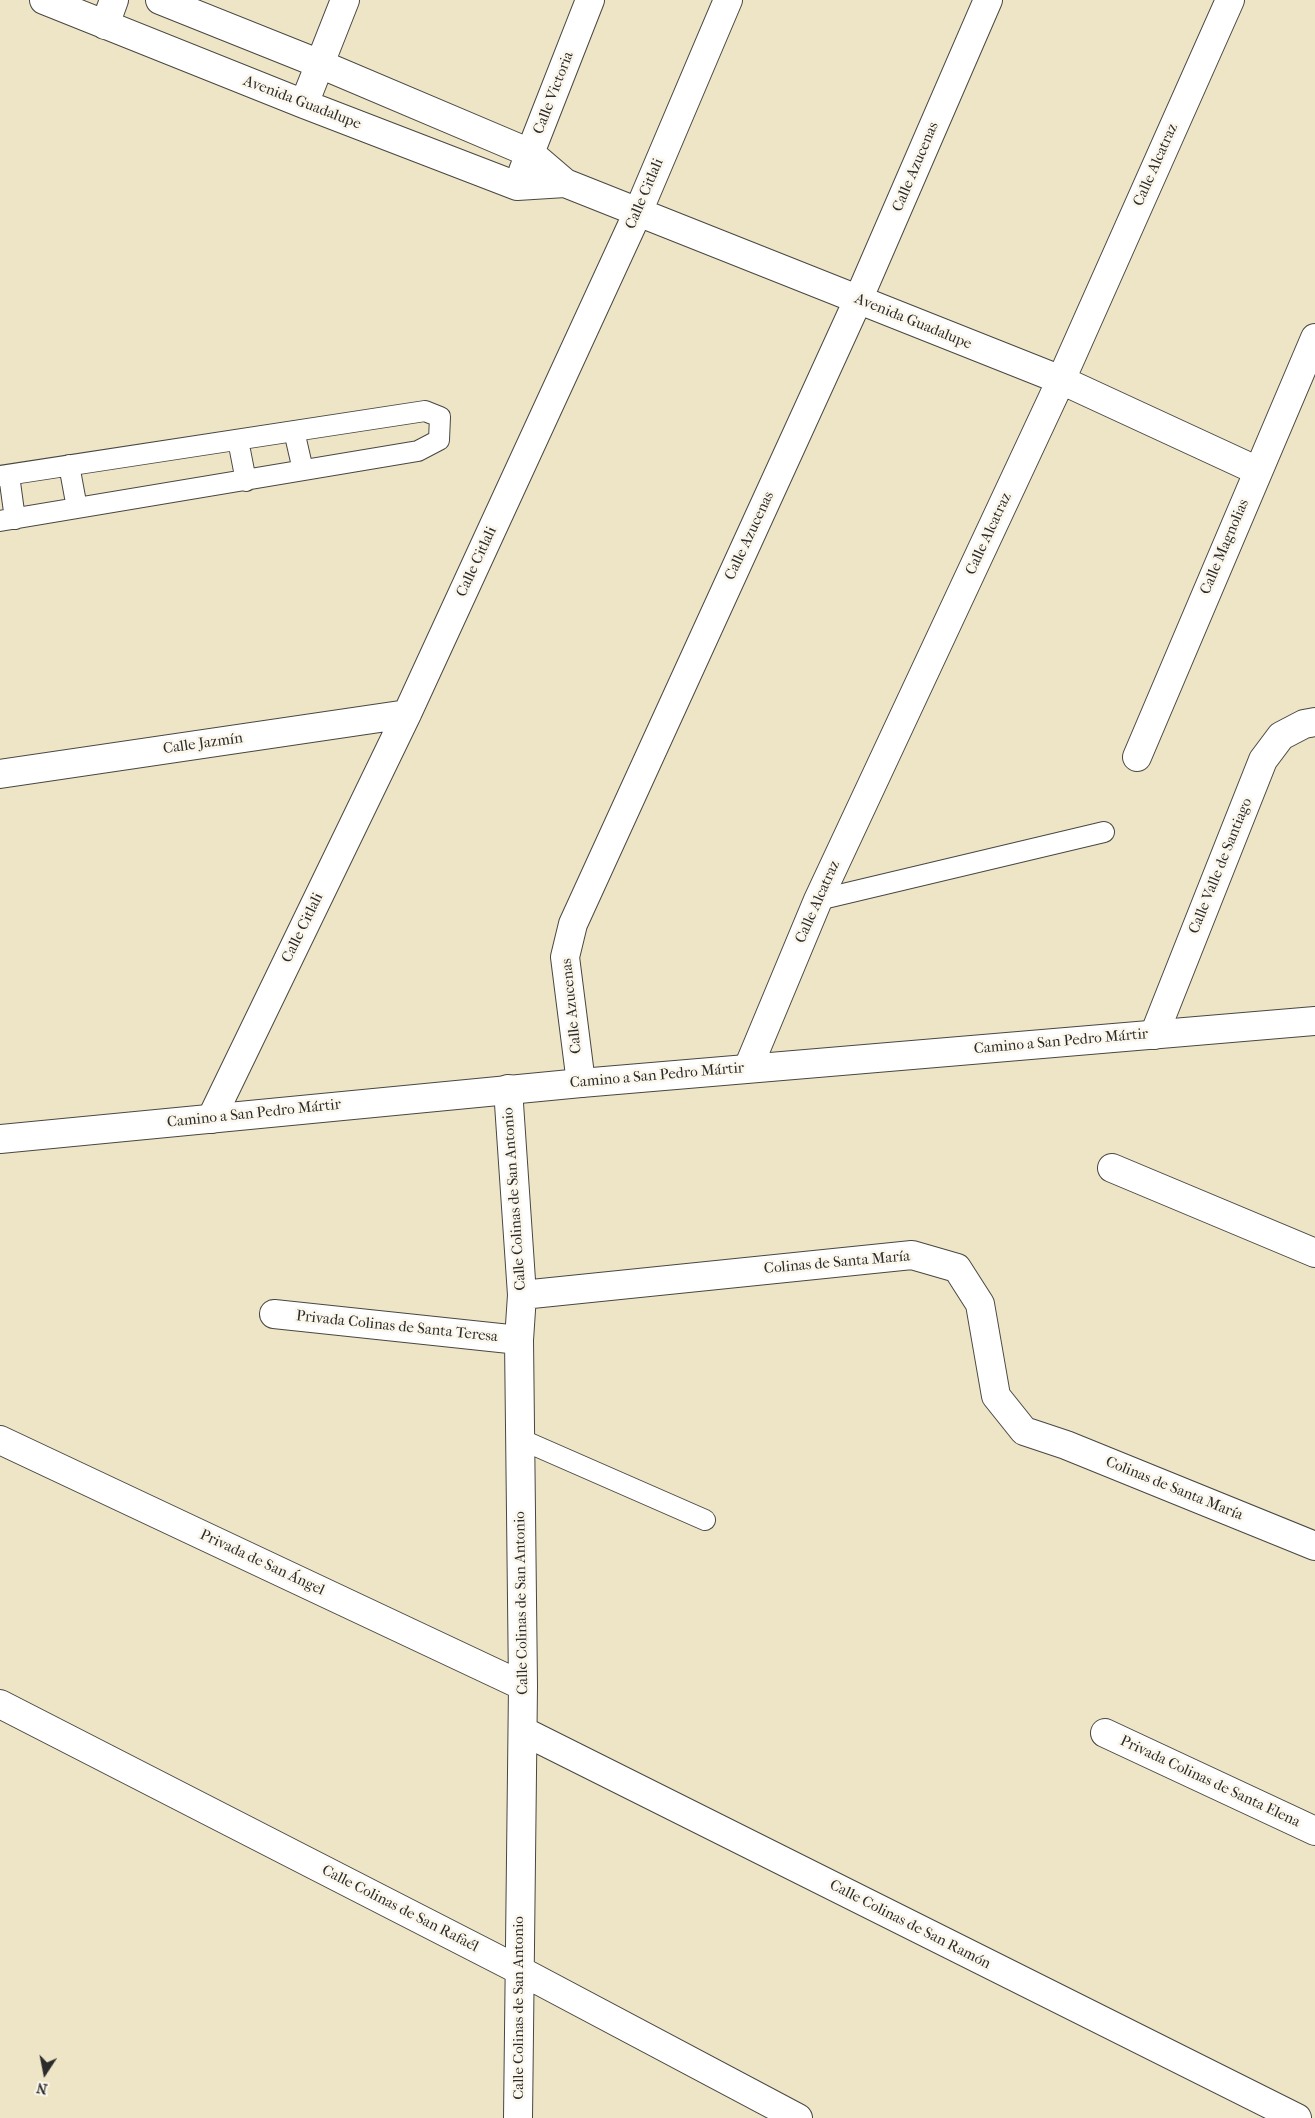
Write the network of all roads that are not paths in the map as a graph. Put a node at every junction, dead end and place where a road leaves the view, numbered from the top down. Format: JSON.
{"nodes":[{"id":1,"x":44,"y":0,"type":"edge"},
{"id":2,"x":114,"y":0,"type":"edge"},
{"id":3,"x":160,"y":0,"type":"edge"},
{"id":4,"x":345,"y":0,"type":"edge"},
{"id":5,"x":590,"y":0,"type":"edge"},
{"id":6,"x":728,"y":0,"type":"edge"},
{"id":7,"x":988,"y":0,"type":"edge"},
{"id":8,"x":1230,"y":0,"type":"edge"},
{"id":9,"x":105,"y":25,"type":"junction"},
{"id":10,"x":320,"y":64,"type":"junction"},
{"id":11,"x":304,"y":104,"type":"junction"},
{"id":12,"x":530,"y":153,"type":"junction"},
{"id":13,"x":565,"y":183,"type":"junction"},
{"id":14,"x":517,"y":186,"type":"junction"},
{"id":15,"x":638,"y":212,"type":"junction"},
{"id":16,"x":858,"y":300,"type":"junction"},
{"id":17,"x":1315,"y":338,"type":"edge"},
{"id":18,"x":1060,"y":380,"type":"junction"},
{"id":19,"x":294,"y":431,"type":"junction"},
{"id":20,"x":238,"y":440,"type":"junction"},
{"id":21,"x":69,"y":465,"type":"junction"},
{"id":22,"x":303,"y":470,"type":"junction"},
{"id":23,"x":1258,"y":471,"type":"junction"},
{"id":24,"x":5,"y":476,"type":"edge"},
{"id":25,"x":246,"y":481,"type":"junction"},
{"id":26,"x":77,"y":508,"type":"junction"},
{"id":27,"x":8,"y":520,"type":"edge"},
{"id":28,"x":407,"y":714,"type":"junction"},
{"id":29,"x":1315,"y":722,"type":"edge"},
{"id":30,"x":1137,"y":757,"type":"dead end"},
{"id":31,"x":0,"y":774,"type":"edge"},
{"id":32,"x":1104,"y":832,"type":"dead end"},
{"id":33,"x":818,"y":900,"type":"junction"},
{"id":34,"x":1315,"y":1021,"type":"edge"},
{"id":35,"x":1154,"y":1034,"type":"junction"},
{"id":36,"x":748,"y":1068,"type":"junction"},
{"id":37,"x":581,"y":1082,"type":"junction"},
{"id":38,"x":508,"y":1089,"type":"junction"},
{"id":39,"x":211,"y":1119,"type":"junction"},
{"id":40,"x":0,"y":1139,"type":"edge"},
{"id":41,"x":1112,"y":1168,"type":"dead end"},
{"id":42,"x":1315,"y":1253,"type":"edge"},
{"id":43,"x":522,"y":1296,"type":"junction"},
{"id":44,"x":274,"y":1314,"type":"dead end"},
{"id":45,"x":519,"y":1340,"type":"junction"},
{"id":46,"x":520,"y":1439,"type":"junction"},
{"id":47,"x":0,"y":1440,"type":"edge"},
{"id":48,"x":705,"y":1520,"type":"dead end"},
{"id":49,"x":1315,"y":1546,"type":"edge"},
{"id":50,"x":523,"y":1686,"type":"junction"},
{"id":51,"x":0,"y":1704,"type":"edge"},
{"id":52,"x":522,"y":1731,"type":"junction"},
{"id":53,"x":1105,"y":1733,"type":"dead end"},
{"id":54,"x":1315,"y":1831,"type":"edge"},
{"id":55,"x":519,"y":1970,"type":"junction"},
{"id":56,"x":518,"y":2118,"type":"edge"},
{"id":57,"x":798,"y":2118,"type":"edge"},
{"id":58,"x":1297,"y":2118,"type":"edge"}],
"edges":[{"from":1,"to":9,"type":"street","name":"Avenida Guadalupe"},
{"from":2,"to":9,"type":"street"},
{"from":3,"to":10,"type":"street","name":"Avenida Guadalupe"},
{"from":4,"to":10,"type":"street"},
{"from":5,"to":12,"type":"street","name":"Calle Victoria"},
{"from":6,"to":15,"type":"street","name":"Calle Citlali"},
{"from":7,"to":16,"type":"street","name":"Calle Azucenas"},
{"from":8,"to":18,"type":"street","name":"Calle Alcatraz"},
{"from":9,"to":11,"type":"street","name":"Avenida Guadalupe"},
{"from":10,"to":11,"type":"street"},
{"from":10,"to":12,"type":"street","name":"Avenida Guadalupe"},
{"from":11,"to":14,"type":"street","name":"Avenida Guadalupe"},
{"from":12,"to":13,"type":"street","name":"Avenida Guadalupe"},
{"from":12,"to":14,"type":"street","name":"Calle Victoria"},
{"from":13,"to":14,"type":"street","name":"Avenida Guadalupe"},
{"from":13,"to":15,"type":"street","name":"Avenida Guadalupe"},
{"from":15,"to":16,"type":"street","name":"Avenida Guadalupe"},
{"from":15,"to":28,"type":"street","name":"Calle Citlali"},
{"from":16,"to":18,"type":"street","name":"Avenida Guadalupe"},
{"from":16,"to":37,"type":"street","name":"Calle Azucenas"},
{"from":17,"to":23,"type":"street","name":"Calle Magnolias"},
{"from":18,"to":23,"type":"street","name":"Avenida Guadalupe"},
{"from":18,"to":33,"type":"street","name":"Calle Alcatraz"},
{"from":19,"to":20,"type":"lane"},
{"from":19,"to":22,"type":"lane"},
{"from":19,"to":22,"type":"lane"},
{"from":20,"to":21,"type":"lane"},
{"from":20,"to":25,"type":"lane"},
{"from":21,"to":24,"type":"lane"},
{"from":21,"to":26,"type":"lane"},
{"from":22,"to":25,"type":"lane"},
{"from":23,"to":30,"type":"street","name":"Calle Magnolias"},
{"from":24,"to":27,"type":"lane"},
{"from":25,"to":26,"type":"lane"},
{"from":26,"to":27,"type":"lane"},
{"from":28,"to":31,"type":"street","name":"Calle Jazmín"},
{"from":28,"to":39,"type":"street","name":"Calle Citlali"},
{"from":29,"to":35,"type":"street","name":"Calle Valle de Santiago"},
{"from":32,"to":33,"type":"lane"},
{"from":33,"to":36,"type":"street","name":"Calle Alcatraz"},
{"from":34,"to":35,"type":"street","name":"Camino a San Pedro Mártir"},
{"from":35,"to":36,"type":"street","name":"Camino a San Pedro Mártir"},
{"from":36,"to":37,"type":"street","name":"Camino a San Pedro Mártir"},
{"from":37,"to":38,"type":"street","name":"Camino a San Pedro Mártir"},
{"from":38,"to":39,"type":"street","name":"Camino a San Pedro Mártir"},
{"from":38,"to":43,"type":"street","name":"Calle Colinas de San Antonio"},
{"from":39,"to":40,"type":"street","name":"Camino a San Pedro Mártir"},
{"from":41,"to":42,"type":"street"},
{"from":43,"to":45,"type":"street","name":"Calle Colinas de San Antonio"},
{"from":43,"to":49,"type":"street","name":"Colinas de Santa María"},
{"from":44,"to":45,"type":"street","name":"Privada Colinas de Santa Teresa"},
{"from":45,"to":46,"type":"street","name":"Calle Colinas de San Antonio"},
{"from":46,"to":48,"type":"lane"},
{"from":46,"to":50,"type":"street","name":"Calle Colinas de San Antonio"},
{"from":47,"to":50,"type":"street","name":"Privada de San Ángel"},
{"from":50,"to":52,"type":"street","name":"Calle Colinas de San Antonio"},
{"from":51,"to":55,"type":"street","name":"Calle Colinas de San Rafaél"},
{"from":52,"to":55,"type":"street","name":"Calle Colinas de San Antonio"},
{"from":52,"to":58,"type":"street","name":"Calle Colinas de San Ramón"},
{"from":53,"to":54,"type":"street","name":"Privada Colinas de Santa Elena"},
{"from":55,"to":56,"type":"street","name":"Calle Colinas de San Antonio"},
{"from":55,"to":57,"type":"street","name":"Calle Colinas de San Rafaél"}]}
